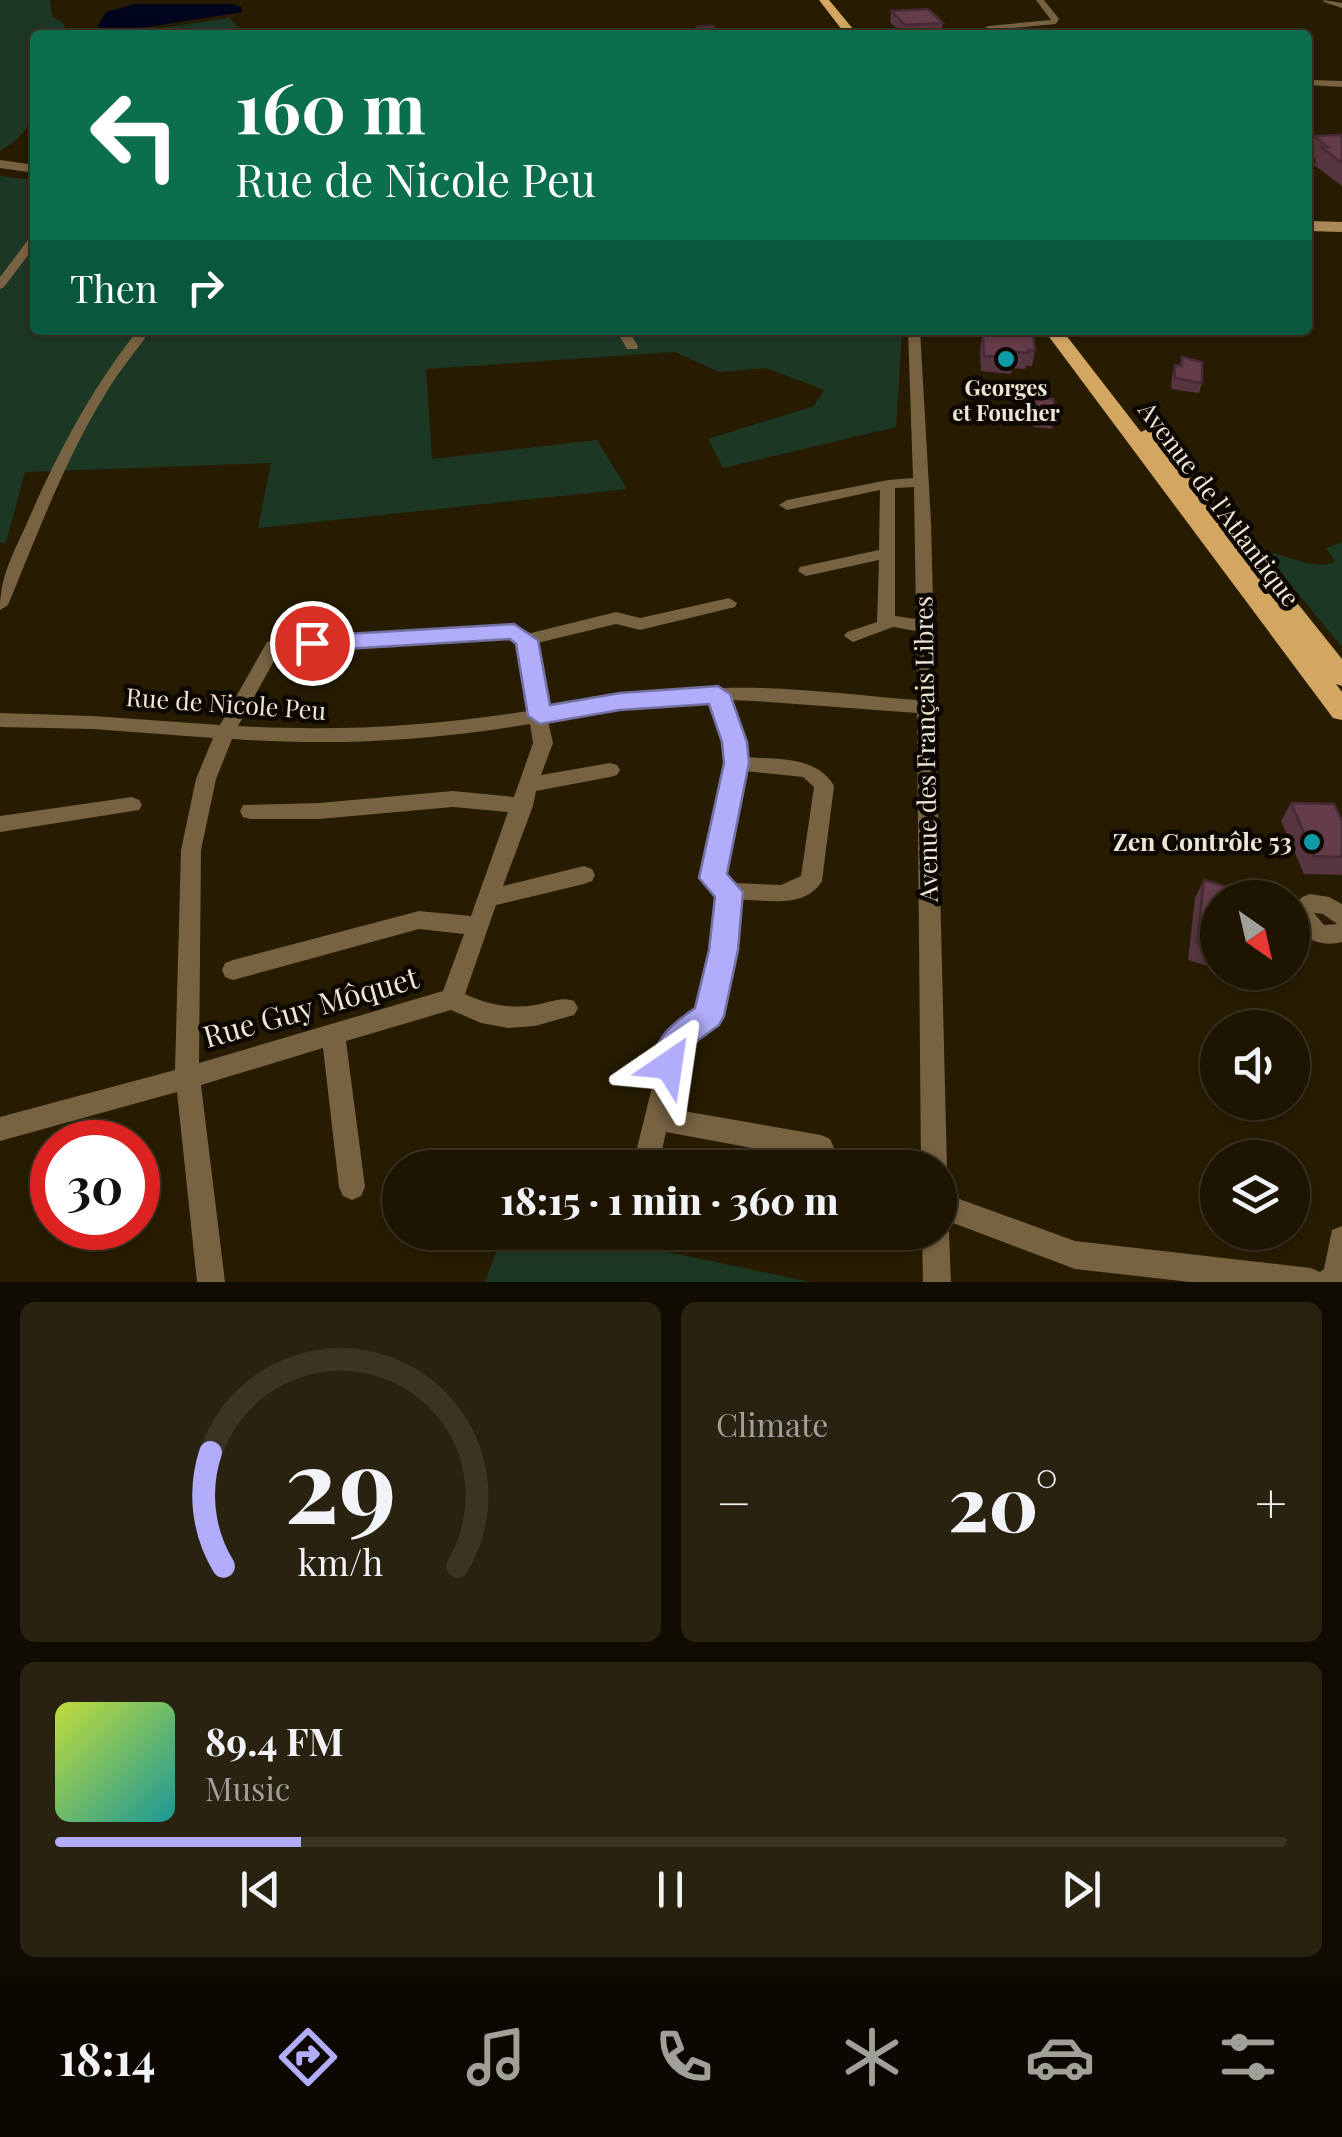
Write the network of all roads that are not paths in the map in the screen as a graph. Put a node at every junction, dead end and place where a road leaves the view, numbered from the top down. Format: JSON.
{"nodes":[{"id":1,"x":816,"y":0,"type":"edge"},
{"id":2,"x":824,"y":0,"type":"edge"},
{"id":3,"x":1040,"y":0,"type":"edge"},
{"id":4,"x":1326,"y":0,"type":"edge"},
{"id":5,"x":1342,"y":6,"type":"edge"},
{"id":6,"x":839,"y":30,"type":"edge"},
{"id":7,"x":848,"y":30,"type":"edge"},
{"id":8,"x":986,"y":30,"type":"edge"},
{"id":9,"x":1312,"y":83,"type":"dead end"},
{"id":10,"x":1342,"y":84,"type":"edge"},
{"id":11,"x":0,"y":164,"type":"edge"},
{"id":12,"x":30,"y":168,"type":"edge"},
{"id":13,"x":1312,"y":226,"type":"edge"},
{"id":14,"x":1342,"y":226,"type":"edge"},
{"id":15,"x":30,"y":245,"type":"edge"},
{"id":16,"x":0,"y":285,"type":"edge"},
{"id":17,"x":141,"y":335,"type":"edge"},
{"id":18,"x":625,"y":335,"type":"edge"},
{"id":19,"x":914,"y":335,"type":"edge"},
{"id":20,"x":1056,"y":335,"type":"edge"},
{"id":21,"x":1074,"y":335,"type":"edge"},
{"id":22,"x":632,"y":346,"type":"dead end"},
{"id":23,"x":919,"y":482,"type":"junction"},
{"id":24,"x":888,"y":484,"type":"junction"},
{"id":25,"x":786,"y":506,"type":"dead end"},
{"id":26,"x":886,"y":553,"type":"junction"},
{"id":27,"x":806,"y":571,"type":"dead end"},
{"id":28,"x":730,"y":604,"type":"dead end"},
{"id":29,"x":0,"y":605,"type":"edge"},
{"id":30,"x":886,"y":620,"type":"junction"},
{"id":31,"x":923,"y":626,"type":"junction"},
{"id":32,"x":853,"y":636,"type":"dead end"},
{"id":33,"x":527,"y":640,"type":"junction"},
{"id":34,"x":1342,"y":676,"type":"edge"},
{"id":35,"x":718,"y":694,"type":"junction"},
{"id":36,"x":925,"y":707,"type":"junction"},
{"id":37,"x":1342,"y":710,"type":"edge"},
{"id":38,"x":540,"y":716,"type":"junction"},
{"id":39,"x":0,"y":720,"type":"edge"},
{"id":40,"x":224,"y":733,"type":"junction"},
{"id":41,"x":736,"y":763,"type":"junction"},
{"id":42,"x":610,"y":770,"type":"dead end"},
{"id":43,"x":527,"y":795,"type":"junction"},
{"id":44,"x":132,"y":805,"type":"dead end"},
{"id":45,"x":250,"y":811,"type":"dead end"},
{"id":46,"x":0,"y":824,"type":"edge"},
{"id":47,"x":584,"y":875,"type":"dead end"},
{"id":48,"x":729,"y":892,"type":"junction"},
{"id":49,"x":490,"y":898,"type":"junction"},
{"id":50,"x":479,"y":926,"type":"junction"},
{"id":51,"x":233,"y":970,"type":"dead end"},
{"id":52,"x":452,"y":998,"type":"junction"},
{"id":53,"x":566,"y":1008,"type":"dead end"},
{"id":54,"x":333,"y":1034,"type":"junction"},
{"id":55,"x":187,"y":1076,"type":"junction"},
{"id":56,"x":656,"y":1118,"type":"junction"},
{"id":57,"x":0,"y":1129,"type":"edge"},
{"id":58,"x":820,"y":1148,"type":"dead end"},
{"id":59,"x":649,"y":1150,"type":"edge"},
{"id":60,"x":934,"y":1150,"type":"edge"},
{"id":61,"x":352,"y":1187,"type":"dead end"},
{"id":62,"x":957,"y":1211,"type":"edge"},
{"id":63,"x":1342,"y":1240,"type":"edge"},
{"id":64,"x":936,"y":1250,"type":"edge"},
{"id":65,"x":211,"y":1282,"type":"edge"},
{"id":66,"x":937,"y":1282,"type":"edge"},
{"id":67,"x":1312,"y":1282,"type":"edge"},
{"id":68,"x":1330,"y":1282,"type":"edge"}],
"edges":[{"from":1,"to":6,"type":"main road"},
{"from":2,"to":7,"type":"main road"},
{"from":3,"to":8,"type":"street"},
{"from":4,"to":5,"type":"street"},
{"from":9,"to":10,"type":"street"},
{"from":11,"to":12,"type":"street"},
{"from":13,"to":14,"type":"main road"},
{"from":15,"to":16,"type":"street"},
{"from":17,"to":29,"type":"street"},
{"from":18,"to":22,"type":"street"},
{"from":19,"to":23,"type":"street","name":"Avenue des Français Libres"},
{"from":20,"to":37,"type":"main road","name":"Avenue de l'Atlantique"},
{"from":21,"to":34,"type":"main road","name":"Avenue de l'Atlantique"},
{"from":23,"to":24,"type":"street"},
{"from":23,"to":31,"type":"street","name":"Avenue des Français Libres"},
{"from":24,"to":25,"type":"street"},
{"from":24,"to":26,"type":"street"},
{"from":26,"to":27,"type":"street"},
{"from":26,"to":30,"type":"street"},
{"from":28,"to":33,"type":"street"},
{"from":30,"to":31,"type":"street"},
{"from":30,"to":32,"type":"street"},
{"from":31,"to":36,"type":"street","name":"Avenue des Français Libres"},
{"from":33,"to":38,"type":"street","name":"Rue Guy Môquet"},
{"from":33,"to":40,"type":"street"},
{"from":35,"to":36,"type":"street","name":"Rue de Nicole Peu"},
{"from":35,"to":38,"type":"street","name":"Rue de Nicole Peu"},
{"from":35,"to":41,"type":"street"},
{"from":36,"to":60,"type":"street","name":"Avenue des Français Libres"},
{"from":38,"to":40,"type":"street","name":"Rue de Nicole Peu"},
{"from":38,"to":43,"type":"street","name":"Rue Guy Môquet"},
{"from":39,"to":40,"type":"street","name":"Rue de Nicole Peu"},
{"from":40,"to":55,"type":"street"},
{"from":41,"to":48,"type":"street"},
{"from":41,"to":48,"type":"street"},
{"from":42,"to":43,"type":"street"},
{"from":43,"to":45,"type":"street"},
{"from":43,"to":49,"type":"street","name":"Rue Guy Môquet"},
{"from":44,"to":46,"type":"street"},
{"from":47,"to":49,"type":"street"},
{"from":48,"to":56,"type":"street"},
{"from":49,"to":50,"type":"street","name":"Rue Guy Môquet"},
{"from":50,"to":51,"type":"street","name":"Rue Guy Môquet"},
{"from":50,"to":52,"type":"street","name":"Rue Guy Môquet"},
{"from":52,"to":53,"type":"street","name":"Rue Guy Môquet"},
{"from":52,"to":54,"type":"street","name":"Rue Guy Môquet"},
{"from":54,"to":55,"type":"street","name":"Rue Guy Môquet"},
{"from":54,"to":61,"type":"street"},
{"from":55,"to":57,"type":"street","name":"Rue Guy Môquet"},
{"from":55,"to":65,"type":"street"},
{"from":56,"to":58,"type":"street"},
{"from":56,"to":59,"type":"street"},
{"from":62,"to":67,"type":"street"},
{"from":63,"to":68,"type":"street"},
{"from":64,"to":66,"type":"street"}]}
